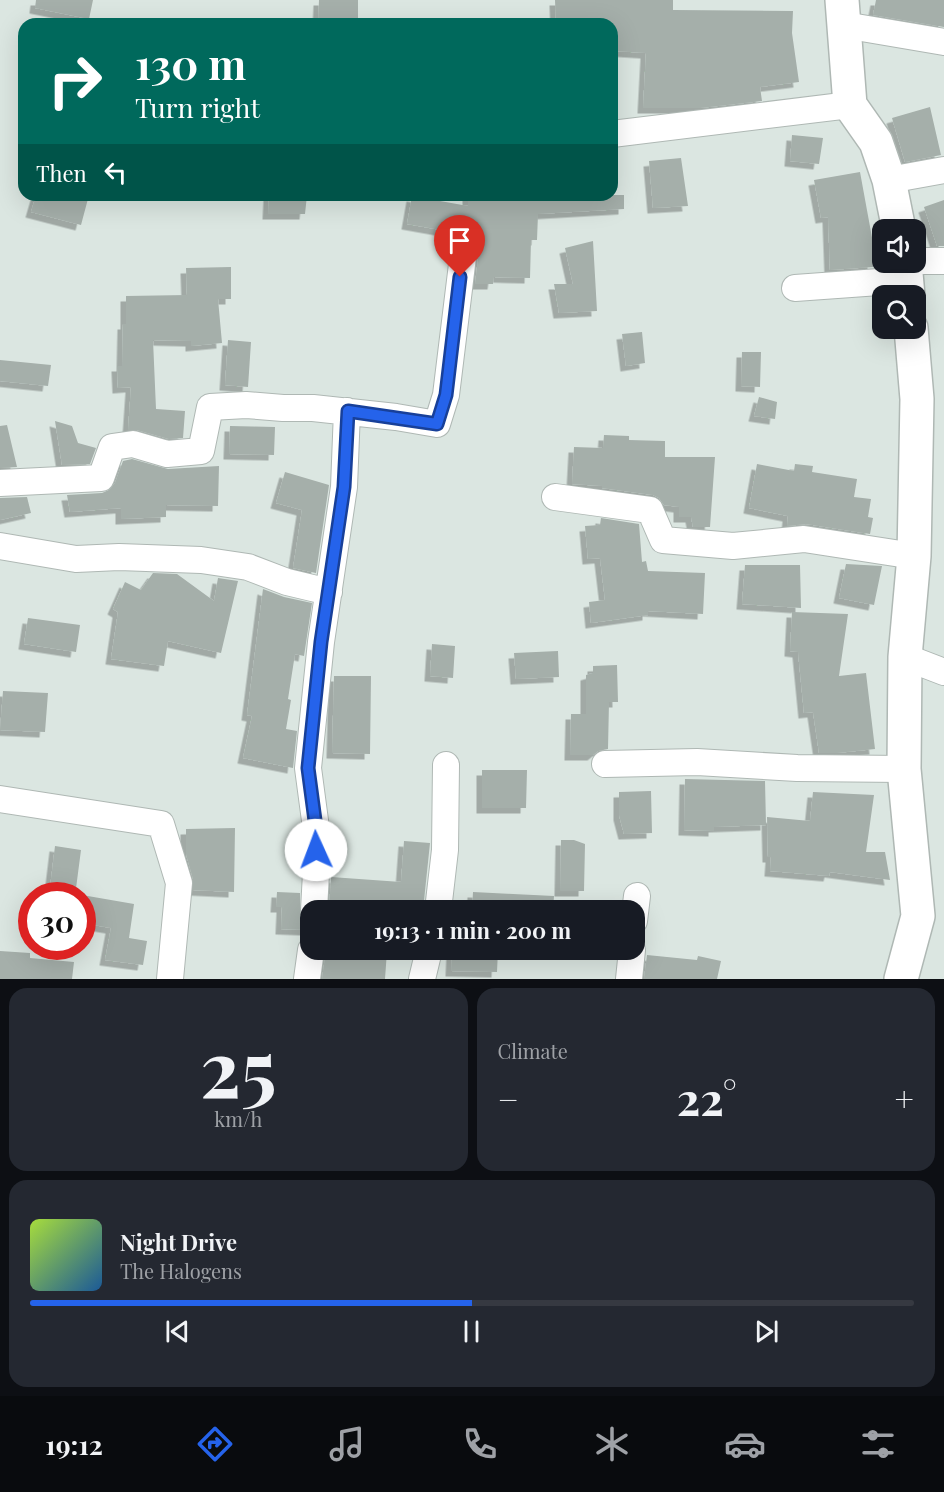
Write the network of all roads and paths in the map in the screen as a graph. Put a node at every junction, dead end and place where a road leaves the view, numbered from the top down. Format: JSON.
{"nodes":[{"id":1,"x":843,"y":13,"type":"edge"},
{"id":2,"x":944,"y":42,"type":"edge"},
{"id":3,"x":850,"y":105,"type":"junction"},
{"id":4,"x":618,"y":133,"type":"edge"},
{"id":5,"x":944,"y":170,"type":"edge"},
{"id":6,"x":889,"y":180,"type":"junction"},
{"id":7,"x":897,"y":219,"type":"edge"},
{"id":8,"x":465,"y":240,"type":"dead end"},
{"id":9,"x":944,"y":261,"type":"edge"},
{"id":10,"x":909,"y":275,"type":"edge"},
{"id":11,"x":795,"y":288,"type":"dead end"},
{"id":12,"x":912,"y":339,"type":"edge"},
{"id":13,"x":348,"y":411,"type":"junction"},
{"id":14,"x":0,"y":483,"type":"edge"},
{"id":15,"x":555,"y":497,"type":"dead end"},
{"id":16,"x":0,"y":546,"type":"edge"},
{"id":17,"x":914,"y":556,"type":"junction"},
{"id":18,"x":329,"y":592,"type":"junction"},
{"id":19,"x":905,"y":657,"type":"junction"},
{"id":20,"x":944,"y":672,"type":"edge"},
{"id":21,"x":605,"y":764,"type":"dead end"},
{"id":22,"x":446,"y":765,"type":"dead end"},
{"id":23,"x":904,"y":769,"type":"junction"},
{"id":24,"x":0,"y":799,"type":"edge"},
{"id":25,"x":637,"y":896,"type":"dead end"},
{"id":26,"x":315,"y":900,"type":"edge"},
{"id":27,"x":439,"y":900,"type":"edge"},
{"id":28,"x":637,"y":900,"type":"edge"},
{"id":29,"x":310,"y":960,"type":"edge"},
{"id":30,"x":427,"y":960,"type":"edge"},
{"id":31,"x":631,"y":960,"type":"edge"},
{"id":32,"x":170,"y":979,"type":"edge"},
{"id":33,"x":307,"y":979,"type":"edge"},
{"id":34,"x":422,"y":979,"type":"edge"},
{"id":35,"x":629,"y":979,"type":"edge"},
{"id":36,"x":901,"y":979,"type":"edge"}],
"edges":[{"from":1,"to":2,"type":"street"},
{"from":1,"to":3,"type":"main road"},
{"from":3,"to":4,"type":"street"},
{"from":3,"to":6,"type":"main road"},
{"from":5,"to":6,"type":"street"},
{"from":6,"to":7,"type":"main road"},
{"from":8,"to":13,"type":"street"},
{"from":9,"to":10,"type":"street"},
{"from":10,"to":11,"type":"street"},
{"from":12,"to":17,"type":"main road"},
{"from":13,"to":14,"type":"street"},
{"from":13,"to":18,"type":"street"},
{"from":15,"to":17,"type":"street"},
{"from":16,"to":18,"type":"street"},
{"from":17,"to":19,"type":"main road"},
{"from":18,"to":26,"type":"street"},
{"from":19,"to":20,"type":"street"},
{"from":19,"to":23,"type":"main road"},
{"from":21,"to":23,"type":"street"},
{"from":22,"to":27,"type":"street"},
{"from":23,"to":36,"type":"main road"},
{"from":24,"to":32,"type":"street"},
{"from":25,"to":28,"type":"street"},
{"from":29,"to":33,"type":"street"},
{"from":30,"to":34,"type":"street"},
{"from":31,"to":35,"type":"street"}]}
